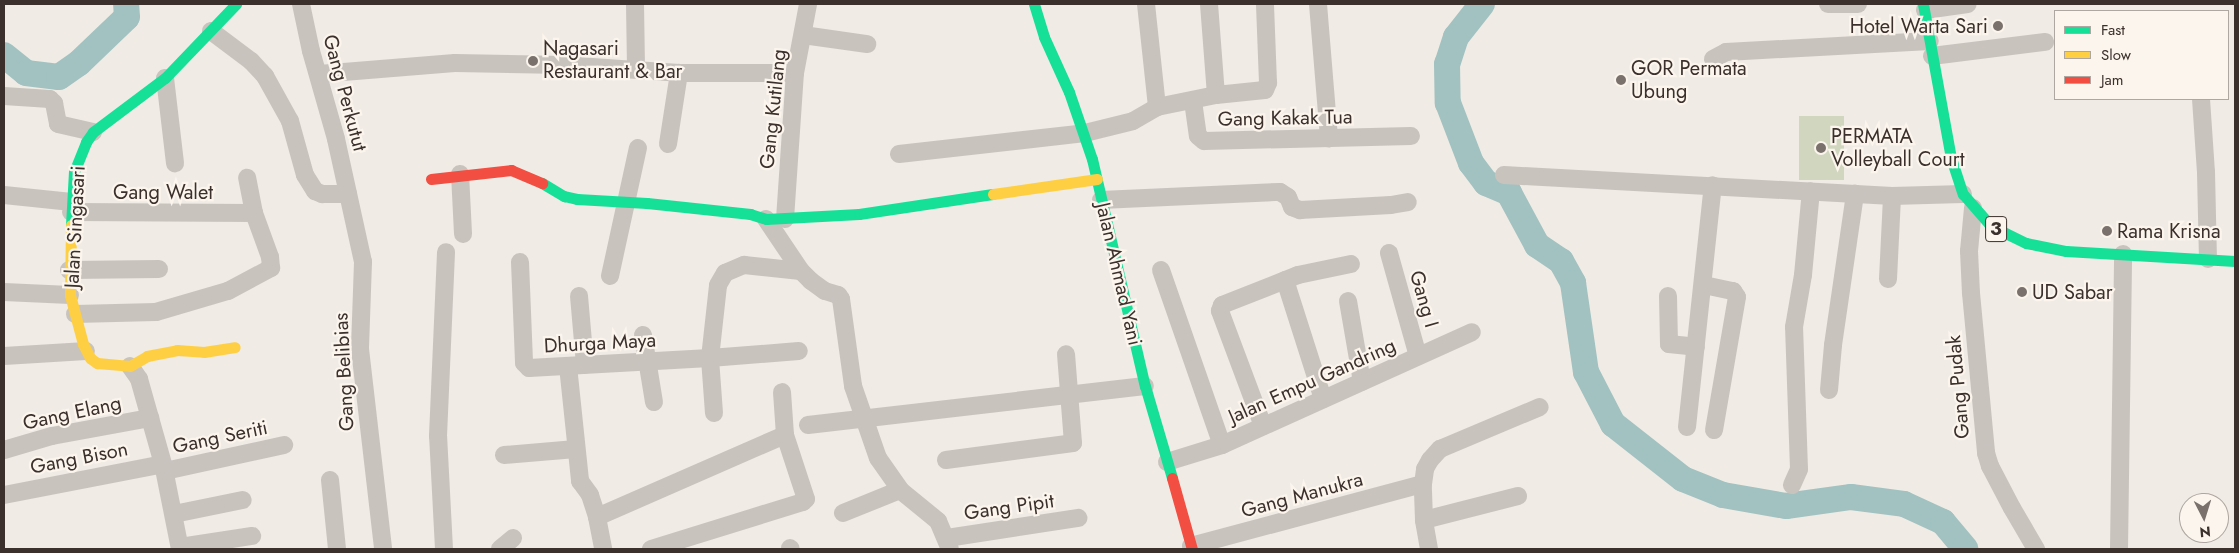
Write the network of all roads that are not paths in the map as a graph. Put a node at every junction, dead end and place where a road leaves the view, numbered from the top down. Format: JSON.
{"nodes":[{"id":1,"x":236,"y":4,"type":"edge"},
{"id":2,"x":301,"y":4,"type":"edge"},
{"id":3,"x":635,"y":4,"type":"edge"},
{"id":4,"x":808,"y":4,"type":"edge"},
{"id":5,"x":1034,"y":4,"type":"edge"},
{"id":6,"x":1146,"y":4,"type":"edge"},
{"id":7,"x":1210,"y":4,"type":"edge"},
{"id":8,"x":1265,"y":4,"type":"edge"},
{"id":9,"x":1318,"y":4,"type":"edge"},
{"id":10,"x":1828,"y":4,"type":"edge"},
{"id":11,"x":1858,"y":4,"type":"edge"},
{"id":12,"x":1968,"y":4,"type":"edge"},
{"id":13,"x":1924,"y":7,"type":"edge"},
{"id":14,"x":211,"y":31,"type":"junction"},
{"id":15,"x":803,"y":35,"type":"junction"},
{"id":16,"x":2045,"y":42,"type":"dead end"},
{"id":17,"x":867,"y":44,"type":"dead end"},
{"id":18,"x":1931,"y":48,"type":"junction"},
{"id":19,"x":1713,"y":60,"type":"dead end"},
{"id":20,"x":636,"y":69,"type":"junction"},
{"id":21,"x":679,"y":73,"type":"junction"},
{"id":22,"x":795,"y":73,"type":"junction"},
{"id":23,"x":319,"y":74,"type":"junction"},
{"id":24,"x":165,"y":78,"type":"junction"},
{"id":25,"x":1216,"y":95,"type":"junction"},
{"id":26,"x":4,"y":96,"type":"edge"},
{"id":27,"x":2201,"y":100,"type":"edge"},
{"id":28,"x":1193,"y":101,"type":"junction"},
{"id":29,"x":1157,"y":107,"type":"junction"},
{"id":30,"x":93,"y":132,"type":"junction"},
{"id":31,"x":1085,"y":133,"type":"junction"},
{"id":32,"x":1411,"y":136,"type":"dead end"},
{"id":33,"x":1329,"y":138,"type":"junction"},
{"id":34,"x":668,"y":144,"type":"dead end"},
{"id":35,"x":638,"y":148,"type":"dead end"},
{"id":36,"x":899,"y":154,"type":"dead end"},
{"id":37,"x":175,"y":163,"type":"dead end"},
{"id":38,"x":460,"y":174,"type":"junction"},
{"id":39,"x":1504,"y":175,"type":"dead end"},
{"id":40,"x":247,"y":178,"type":"dead end"},
{"id":41,"x":431,"y":179,"type":"dead end"},
{"id":42,"x":1097,"y":179,"type":"junction"},
{"id":43,"x":1714,"y":185,"type":"junction"},
{"id":44,"x":1811,"y":190,"type":"junction"},
{"id":45,"x":348,"y":194,"type":"junction"},
{"id":46,"x":1855,"y":194,"type":"junction"},
{"id":47,"x":4,"y":195,"type":"edge"},
{"id":48,"x":1892,"y":196,"type":"junction"},
{"id":49,"x":1101,"y":200,"type":"junction"},
{"id":50,"x":1968,"y":201,"type":"junction"},
{"id":51,"x":626,"y":202,"type":"junction"},
{"id":52,"x":1408,"y":202,"type":"dead end"},
{"id":53,"x":71,"y":207,"type":"junction"},
{"id":54,"x":254,"y":213,"type":"junction"},
{"id":55,"x":785,"y":218,"type":"junction"},
{"id":56,"x":766,"y":219,"type":"junction"},
{"id":57,"x":463,"y":234,"type":"dead end"},
{"id":58,"x":446,"y":252,"type":"dead end"},
{"id":59,"x":1388,"y":254,"type":"dead end"},
{"id":60,"x":2123,"y":254,"type":"junction"},
{"id":61,"x":2208,"y":259,"type":"junction"},
{"id":62,"x":2235,"y":261,"type":"edge"},
{"id":63,"x":520,"y":262,"type":"dead end"},
{"id":64,"x":1351,"y":264,"type":"dead end"},
{"id":65,"x":159,"y":269,"type":"dead end"},
{"id":66,"x":69,"y":270,"type":"junction"},
{"id":67,"x":1161,"y":270,"type":"dead end"},
{"id":68,"x":801,"y":271,"type":"junction"},
{"id":69,"x":610,"y":276,"type":"dead end"},
{"id":70,"x":1888,"y":279,"type":"dead end"},
{"id":71,"x":1285,"y":280,"type":"junction"},
{"id":72,"x":1704,"y":285,"type":"junction"},
{"id":73,"x":4,"y":292,"type":"edge"},
{"id":74,"x":70,"y":295,"type":"junction"},
{"id":75,"x":579,"y":296,"type":"dead end"},
{"id":76,"x":1668,"y":296,"type":"dead end"},
{"id":77,"x":1348,"y":301,"type":"dead end"},
{"id":78,"x":75,"y":314,"type":"junction"},
{"id":79,"x":1472,"y":332,"type":"dead end"},
{"id":80,"x":643,"y":336,"type":"dead end"},
{"id":81,"x":235,"y":347,"type":"dead end"},
{"id":82,"x":1696,"y":348,"type":"junction"},
{"id":83,"x":799,"y":350,"type":"dead end"},
{"id":84,"x":1066,"y":354,"type":"dead end"},
{"id":85,"x":4,"y":356,"type":"edge"},
{"id":86,"x":1418,"y":356,"type":"junction"},
{"id":87,"x":91,"y":357,"type":"junction"},
{"id":88,"x":710,"y":358,"type":"junction"},
{"id":89,"x":646,"y":361,"type":"junction"},
{"id":90,"x":576,"y":365,"type":"junction"},
{"id":91,"x":130,"y":366,"type":"junction"},
{"id":92,"x":1362,"y":382,"type":"junction"},
{"id":93,"x":1146,"y":386,"type":"junction"},
{"id":94,"x":1830,"y":390,"type":"dead end"},
{"id":95,"x":782,"y":392,"type":"dead end"},
{"id":96,"x":1069,"y":394,"type":"junction"},
{"id":97,"x":1323,"y":399,"type":"junction"},
{"id":98,"x":654,"y":402,"type":"dead end"},
{"id":99,"x":1540,"y":407,"type":"dead end"},
{"id":100,"x":714,"y":414,"type":"dead end"},
{"id":101,"x":150,"y":418,"type":"junction"},
{"id":102,"x":864,"y":420,"type":"junction"},
{"id":103,"x":808,"y":425,"type":"dead end"},
{"id":104,"x":1263,"y":426,"type":"junction"},
{"id":105,"x":1687,"y":427,"type":"dead end"},
{"id":106,"x":1714,"y":430,"type":"dead end"},
{"id":107,"x":785,"y":435,"type":"junction"},
{"id":108,"x":284,"y":445,"type":"dead end"},
{"id":109,"x":1222,"y":445,"type":"junction"},
{"id":110,"x":576,"y":449,"type":"junction"},
{"id":111,"x":4,"y":450,"type":"edge"},
{"id":112,"x":504,"y":455,"type":"dead end"},
{"id":113,"x":946,"y":460,"type":"dead end"},
{"id":114,"x":1167,"y":462,"type":"junction"},
{"id":115,"x":164,"y":468,"type":"junction"},
{"id":116,"x":330,"y":480,"type":"dead end"},
{"id":117,"x":1423,"y":484,"type":"junction"},
{"id":118,"x":1792,"y":485,"type":"dead end"},
{"id":119,"x":900,"y":490,"type":"junction"},
{"id":120,"x":4,"y":495,"type":"edge"},
{"id":121,"x":1518,"y":496,"type":"dead end"},
{"id":122,"x":243,"y":500,"type":"dead end"},
{"id":123,"x":843,"y":513,"type":"dead end"},
{"id":124,"x":174,"y":514,"type":"junction"},
{"id":125,"x":597,"y":517,"type":"junction"},
{"id":126,"x":1078,"y":518,"type":"dead end"},
{"id":127,"x":1424,"y":520,"type":"junction"},
{"id":128,"x":252,"y":536,"type":"dead end"},
{"id":129,"x":948,"y":544,"type":"edge"},
{"id":130,"x":180,"y":548,"type":"edge"},
{"id":131,"x":1192,"y":548,"type":"edge"},
{"id":132,"x":337,"y":549,"type":"edge"},
{"id":133,"x":383,"y":549,"type":"edge"},
{"id":134,"x":444,"y":549,"type":"edge"},
{"id":135,"x":603,"y":549,"type":"edge"},
{"id":136,"x":651,"y":549,"type":"edge"},
{"id":137,"x":1429,"y":549,"type":"edge"},
{"id":138,"x":2036,"y":549,"type":"edge"},
{"id":139,"x":2119,"y":549,"type":"edge"}],
"edges":[{"from":1,"to":14,"type":"main road","name":"Jalan Singasari"},
{"from":2,"to":23,"type":"street","name":"Gang Perkutut"},
{"from":3,"to":20,"type":"street"},
{"from":4,"to":15,"type":"street","name":"Gang Kutilang"},
{"from":5,"to":31,"type":"main road","name":"Jalan Ahmad Yani"},
{"from":6,"to":29,"type":"street"},
{"from":7,"to":25,"type":"street"},
{"from":8,"to":25,"type":"street","name":"Gang Kakak Tua"},
{"from":9,"to":33,"type":"street"},
{"from":10,"to":11,"type":"street"},
{"from":12,"to":13,"type":"street"},
{"from":13,"to":18,"type":"main road","number":"3"},
{"from":14,"to":24,"type":"main road","name":"Jalan Singasari"},
{"from":14,"to":45,"type":"street"},
{"from":15,"to":17,"type":"street"},
{"from":15,"to":22,"type":"street","name":"Gang Kutilang"},
{"from":16,"to":18,"type":"street"},
{"from":18,"to":19,"type":"street"},
{"from":18,"to":50,"type":"main road","number":"3"},
{"from":20,"to":21,"type":"street"},
{"from":20,"to":23,"type":"street"},
{"from":21,"to":22,"type":"street"},
{"from":21,"to":34,"type":"street"},
{"from":22,"to":55,"type":"street","name":"Gang Kutilang"},
{"from":23,"to":45,"type":"street","name":"Gang Perkutut"},
{"from":24,"to":30,"type":"main road","name":"Jalan Singasari"},
{"from":24,"to":37,"type":"street"},
{"from":25,"to":28,"type":"street","name":"Gang Kakak Tua"},
{"from":26,"to":30,"type":"street"},
{"from":27,"to":61,"type":"street"},
{"from":28,"to":29,"type":"street","name":"Gang Kakak Tua"},
{"from":28,"to":33,"type":"street","name":"Gang Kakak Tua"},
{"from":29,"to":31,"type":"street","name":"Gang Kakak Tua"},
{"from":30,"to":53,"type":"main road","name":"Jalan Singasari"},
{"from":31,"to":36,"type":"street","name":"Gang Kakak Tua"},
{"from":31,"to":42,"type":"main road","name":"Jalan Ahmad Yani"},
{"from":32,"to":33,"type":"street","name":"Gang Kakak Tua"},
{"from":35,"to":51,"type":"street"},
{"from":38,"to":41,"type":"main road"},
{"from":38,"to":51,"type":"main road"},
{"from":38,"to":57,"type":"street"},
{"from":39,"to":43,"type":"street"},
{"from":40,"to":54,"type":"street"},
{"from":42,"to":49,"type":"main road","name":"Jalan Ahmad Yani"},
{"from":42,"to":55,"type":"main road"},
{"from":43,"to":44,"type":"street"},
{"from":43,"to":72,"type":"street"},
{"from":44,"to":46,"type":"street"},
{"from":44,"to":118,"type":"street"},
{"from":45,"to":133,"type":"street","name":"Gang Belibias"},
{"from":46,"to":48,"type":"street"},
{"from":46,"to":94,"type":"street"},
{"from":47,"to":53,"type":"street","name":"Gang Walet"},
{"from":48,"to":50,"type":"street"},
{"from":48,"to":70,"type":"street"},
{"from":49,"to":52,"type":"street"},
{"from":49,"to":93,"type":"main road","name":"Jalan Ahmad Yani"},
{"from":50,"to":60,"type":"main road","number":"3"},
{"from":50,"to":138,"type":"street","name":"Gang Pudak"},
{"from":51,"to":56,"type":"main road"},
{"from":51,"to":69,"type":"street"},
{"from":53,"to":54,"type":"street","name":"Gang Walet"},
{"from":53,"to":66,"type":"main road","name":"Jalan Singasari"},
{"from":54,"to":78,"type":"street"},
{"from":55,"to":56,"type":"main road"},
{"from":56,"to":68,"type":"street"},
{"from":58,"to":134,"type":"street"},
{"from":59,"to":86,"type":"street","name":"Gang I"},
{"from":60,"to":61,"type":"main road","number":"3"},
{"from":60,"to":139,"type":"street"},
{"from":61,"to":62,"type":"main road","number":"3"},
{"from":63,"to":90,"type":"street","name":"Dhurga Maya"},
{"from":64,"to":71,"type":"street"},
{"from":65,"to":66,"type":"street"},
{"from":66,"to":74,"type":"main road","name":"Jalan Singasari"},
{"from":67,"to":109,"type":"street"},
{"from":68,"to":88,"type":"street"},
{"from":68,"to":102,"type":"street"},
{"from":71,"to":97,"type":"street"},
{"from":71,"to":104,"type":"street"},
{"from":72,"to":82,"type":"street"},
{"from":72,"to":106,"type":"street"},
{"from":73,"to":74,"type":"street"},
{"from":74,"to":78,"type":"main road","name":"Jalan Singasari"},
{"from":75,"to":90,"type":"street"},
{"from":76,"to":82,"type":"street"},
{"from":77,"to":92,"type":"street"},
{"from":78,"to":87,"type":"main road","name":"Jalan Singasari"},
{"from":79,"to":86,"type":"street","name":"Jalan Empu Gandring"},
{"from":80,"to":89,"type":"street"},
{"from":81,"to":91,"type":"main road"},
{"from":82,"to":105,"type":"street"},
{"from":83,"to":88,"type":"street","name":"Dhurga Maya"},
{"from":84,"to":96,"type":"street"},
{"from":85,"to":87,"type":"street"},
{"from":86,"to":92,"type":"street","name":"Jalan Empu Gandring"},
{"from":87,"to":91,"type":"main road"},
{"from":88,"to":89,"type":"street","name":"Dhurga Maya"},
{"from":88,"to":100,"type":"street"},
{"from":89,"to":90,"type":"street","name":"Dhurga Maya"},
{"from":89,"to":98,"type":"street"},
{"from":90,"to":110,"type":"street"},
{"from":91,"to":101,"type":"street"},
{"from":92,"to":97,"type":"street","name":"Jalan Empu Gandring"},
{"from":93,"to":96,"type":"street"},
{"from":93,"to":114,"type":"main road","name":"Jalan Ahmad Yani"},
{"from":95,"to":107,"type":"street"},
{"from":96,"to":102,"type":"street"},
{"from":96,"to":113,"type":"street"},
{"from":97,"to":104,"type":"street","name":"Jalan Empu Gandring"},
{"from":99,"to":117,"type":"street"},
{"from":101,"to":111,"type":"street","name":"Gang Elang"},
{"from":101,"to":115,"type":"street"},
{"from":102,"to":103,"type":"street"},
{"from":102,"to":119,"type":"street"},
{"from":104,"to":109,"type":"street","name":"Jalan Empu Gandring"},
{"from":107,"to":125,"type":"street"},
{"from":107,"to":136,"type":"street"},
{"from":108,"to":115,"type":"street","name":"Gang Seriti"},
{"from":109,"to":114,"type":"street","name":"Jalan Empu Gandring"},
{"from":110,"to":112,"type":"street"},
{"from":110,"to":125,"type":"street"},
{"from":114,"to":131,"type":"main road","name":"Jalan Ahmad Yani"},
{"from":115,"to":120,"type":"street","name":"Gang Bison"},
{"from":115,"to":124,"type":"street"},
{"from":116,"to":132,"type":"street"},
{"from":117,"to":127,"type":"street"},
{"from":117,"to":131,"type":"street","name":"Gang Manukra"},
{"from":119,"to":123,"type":"street"},
{"from":119,"to":129,"type":"street"},
{"from":121,"to":127,"type":"street"},
{"from":122,"to":124,"type":"street"},
{"from":124,"to":130,"type":"street"},
{"from":125,"to":135,"type":"street"},
{"from":126,"to":129,"type":"street","name":"Gang Pipit"},
{"from":127,"to":137,"type":"street"},
{"from":128,"to":130,"type":"street"}]}
